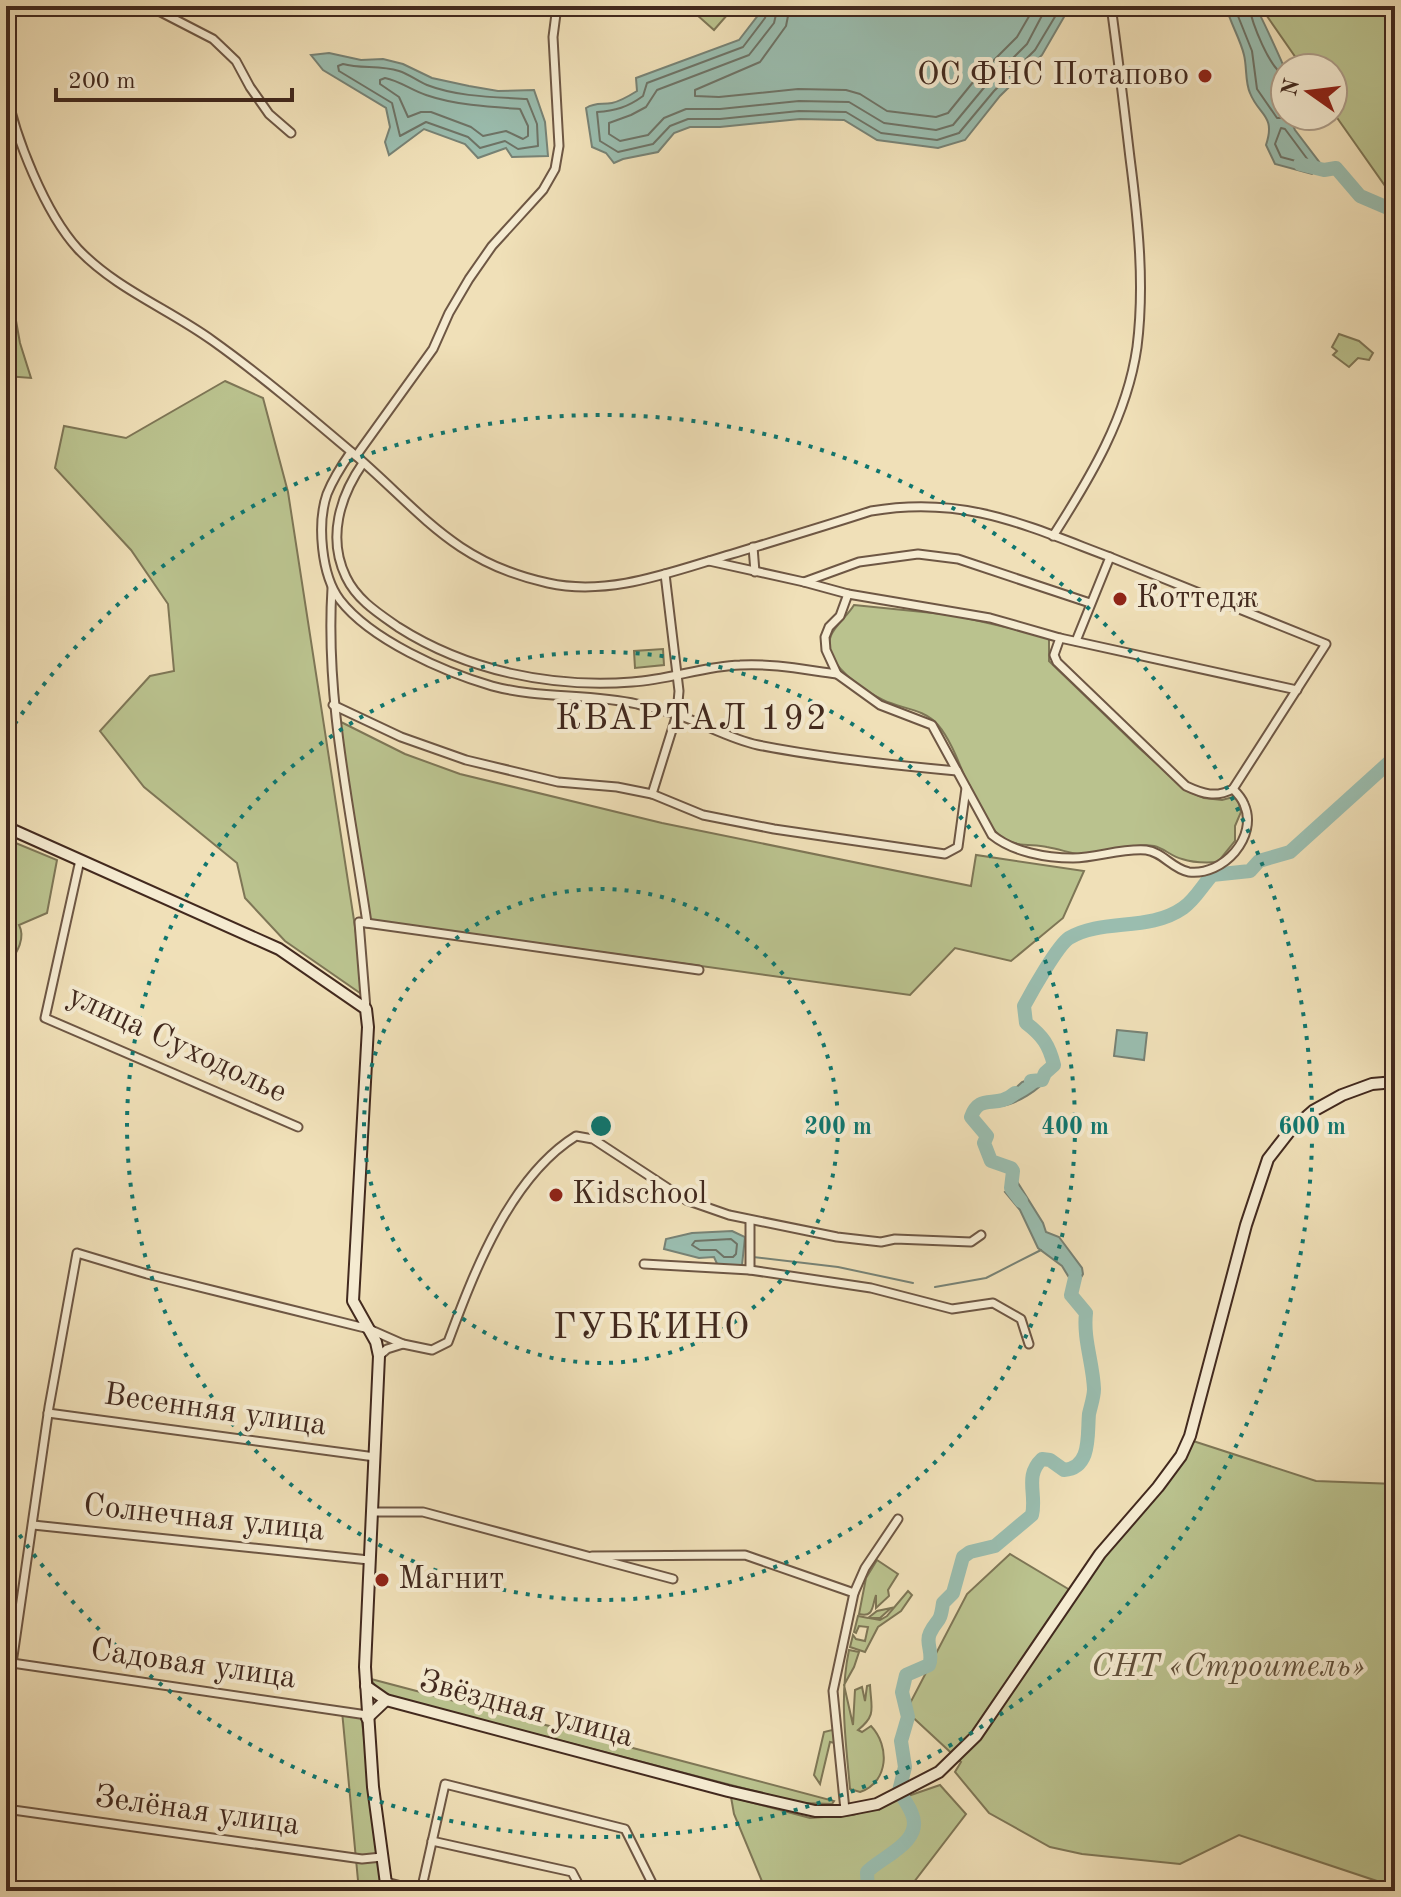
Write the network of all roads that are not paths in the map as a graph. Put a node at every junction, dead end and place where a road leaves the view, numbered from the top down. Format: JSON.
{"nodes":[{"id":1,"x":149,"y":6,"type":"edge"},
{"id":2,"x":557,"y":6,"type":"edge"},
{"id":3,"x":1111,"y":6,"type":"edge"},
{"id":4,"x":6,"y":90,"type":"edge"},
{"id":5,"x":291,"y":133,"type":"dead end"},
{"id":6,"x":354,"y":454,"type":"junction"},
{"id":7,"x":363,"y":463,"type":"junction"},
{"id":8,"x":1053,"y":536,"type":"junction"},
{"id":9,"x":753,"y":547,"type":"junction"},
{"id":10,"x":1110,"y":557,"type":"junction"},
{"id":11,"x":707,"y":561,"type":"junction"},
{"id":12,"x":755,"y":572,"type":"junction"},
{"id":13,"x":665,"y":574,"type":"junction"},
{"id":14,"x":804,"y":582,"type":"junction"},
{"id":15,"x":332,"y":584,"type":"junction"},
{"id":16,"x":848,"y":594,"type":"junction"},
{"id":17,"x":1090,"y":603,"type":"junction"},
{"id":18,"x":1060,"y":638,"type":"junction"},
{"id":19,"x":1076,"y":641,"type":"junction"},
{"id":20,"x":837,"y":674,"type":"junction"},
{"id":21,"x":678,"y":676,"type":"junction"},
{"id":22,"x":1297,"y":690,"type":"junction"},
{"id":23,"x":333,"y":705,"type":"junction"},
{"id":24,"x":677,"y":714,"type":"junction"},
{"id":25,"x":957,"y":771,"type":"junction"},
{"id":26,"x":966,"y":788,"type":"junction"},
{"id":27,"x":1233,"y":789,"type":"junction"},
{"id":28,"x":652,"y":794,"type":"junction"},
{"id":29,"x":6,"y":827,"type":"edge"},
{"id":30,"x":80,"y":860,"type":"junction"},
{"id":31,"x":367,"y":923,"type":"junction"},
{"id":32,"x":699,"y":970,"type":"dead end"},
{"id":33,"x":366,"y":1009,"type":"junction"},
{"id":34,"x":1395,"y":1082,"type":"edge"},
{"id":35,"x":298,"y":1127,"type":"dead end"},
{"id":36,"x":750,"y":1220,"type":"junction"},
{"id":37,"x":981,"y":1235,"type":"dead end"},
{"id":38,"x":644,"y":1264,"type":"dead end"},
{"id":39,"x":750,"y":1270,"type":"junction"},
{"id":40,"x":369,"y":1329,"type":"junction"},
{"id":41,"x":403,"y":1344,"type":"junction"},
{"id":42,"x":1029,"y":1344,"type":"dead end"},
{"id":43,"x":379,"y":1356,"type":"junction"},
{"id":44,"x":48,"y":1413,"type":"junction"},
{"id":45,"x":375,"y":1457,"type":"junction"},
{"id":46,"x":372,"y":1512,"type":"junction"},
{"id":47,"x":898,"y":1519,"type":"dead end"},
{"id":48,"x":33,"y":1525,"type":"junction"},
{"id":49,"x":592,"y":1556,"type":"junction"},
{"id":50,"x":369,"y":1560,"type":"junction"},
{"id":51,"x":673,"y":1579,"type":"dead end"},
{"id":52,"x":854,"y":1593,"type":"junction"},
{"id":53,"x":12,"y":1663,"type":"junction"},
{"id":54,"x":366,"y":1686,"type":"junction"},
{"id":55,"x":386,"y":1700,"type":"junction"},
{"id":56,"x":6,"y":1705,"type":"edge"},
{"id":57,"x":367,"y":1716,"type":"junction"},
{"id":58,"x":6,"y":1809,"type":"edge"},
{"id":59,"x":845,"y":1810,"type":"junction"},
{"id":60,"x":432,"y":1841,"type":"junction"},
{"id":61,"x":382,"y":1857,"type":"junction"},
{"id":62,"x":386,"y":1886,"type":"edge"},
{"id":63,"x":421,"y":1891,"type":"edge"},
{"id":64,"x":582,"y":1891,"type":"edge"},
{"id":65,"x":656,"y":1891,"type":"edge"}],
"edges":[{"from":1,"to":5,"type":"street"},
{"from":2,"to":6,"type":"street"},
{"from":3,"to":8,"type":"street"},
{"from":4,"to":6,"type":"street"},
{"from":6,"to":7,"type":"street"},
{"from":6,"to":15,"type":"street"},
{"from":7,"to":13,"type":"street"},
{"from":7,"to":21,"type":"street"},
{"from":8,"to":9,"type":"street"},
{"from":8,"to":10,"type":"street"},
{"from":9,"to":11,"type":"street"},
{"from":9,"to":12,"type":"street"},
{"from":10,"to":17,"type":"street"},
{"from":10,"to":22,"type":"street"},
{"from":11,"to":12,"type":"street"},
{"from":11,"to":13,"type":"street"},
{"from":12,"to":14,"type":"street"},
{"from":13,"to":21,"type":"street"},
{"from":14,"to":16,"type":"street"},
{"from":14,"to":17,"type":"street"},
{"from":15,"to":23,"type":"street"},
{"from":15,"to":24,"type":"street"},
{"from":16,"to":18,"type":"street"},
{"from":16,"to":20,"type":"street"},
{"from":17,"to":19,"type":"street"},
{"from":18,"to":19,"type":"street"},
{"from":18,"to":27,"type":"street"},
{"from":19,"to":22,"type":"street"},
{"from":20,"to":21,"type":"street"},
{"from":20,"to":25,"type":"street"},
{"from":21,"to":24,"type":"street"},
{"from":22,"to":27,"type":"street"},
{"from":23,"to":28,"type":"street"},
{"from":23,"to":31,"type":"street"},
{"from":24,"to":25,"type":"street"},
{"from":24,"to":28,"type":"street"},
{"from":25,"to":26,"type":"street"},
{"from":26,"to":27,"type":"street"},
{"from":26,"to":28,"type":"street"},
{"from":29,"to":30,"type":"street"},
{"from":30,"to":33,"type":"street"},
{"from":30,"to":35,"type":"street","name":"улица Суходолье"},
{"from":31,"to":32,"type":"street"},
{"from":31,"to":33,"type":"street"},
{"from":33,"to":40,"type":"street"},
{"from":34,"to":59,"type":"street","name":"Звёздная улица"},
{"from":36,"to":37,"type":"street"},
{"from":36,"to":39,"type":"street"},
{"from":36,"to":41,"type":"street"},
{"from":38,"to":39,"type":"street"},
{"from":39,"to":42,"type":"street"},
{"from":40,"to":41,"type":"street"},
{"from":40,"to":43,"type":"street"},
{"from":40,"to":44,"type":"street"},
{"from":41,"to":43,"type":"street"},
{"from":43,"to":45,"type":"street"},
{"from":44,"to":45,"type":"street","name":"Весенняя улица"},
{"from":44,"to":48,"type":"street"},
{"from":45,"to":46,"type":"street"},
{"from":46,"to":49,"type":"street"},
{"from":46,"to":50,"type":"street"},
{"from":47,"to":52,"type":"street"},
{"from":48,"to":50,"type":"street","name":"Солнечная улица"},
{"from":48,"to":53,"type":"street"},
{"from":49,"to":51,"type":"street"},
{"from":49,"to":52,"type":"street"},
{"from":50,"to":54,"type":"street"},
{"from":52,"to":59,"type":"street"},
{"from":53,"to":56,"type":"street"},
{"from":53,"to":57,"type":"street","name":"Садовая улица"},
{"from":54,"to":55,"type":"street","name":"Звёздная улица"},
{"from":54,"to":57,"type":"street"},
{"from":55,"to":57,"type":"street"},
{"from":55,"to":59,"type":"street","name":"Звёздная улица"},
{"from":57,"to":61,"type":"street"},
{"from":58,"to":61,"type":"street","name":"Зелёная улица"},
{"from":60,"to":63,"type":"street"},
{"from":60,"to":64,"type":"street"},
{"from":60,"to":65,"type":"street"},
{"from":61,"to":62,"type":"street"},
{"from":62,"to":63,"type":"street"}]}
